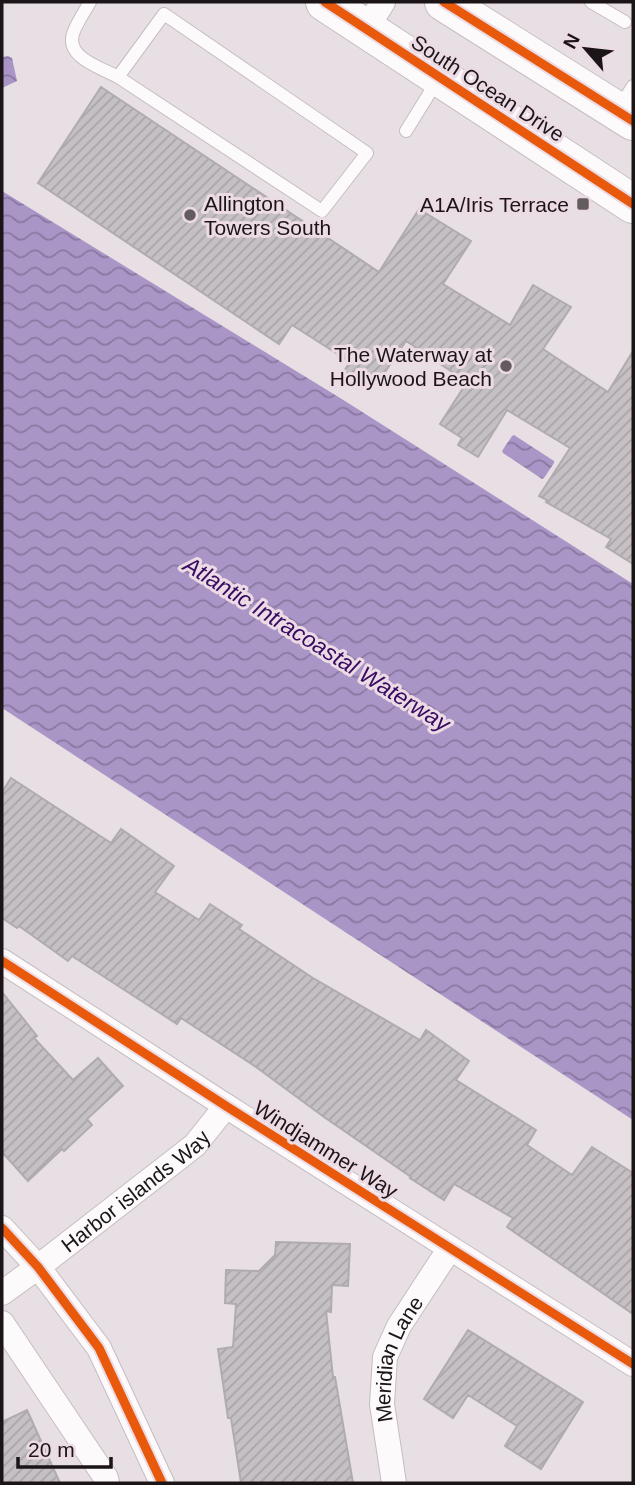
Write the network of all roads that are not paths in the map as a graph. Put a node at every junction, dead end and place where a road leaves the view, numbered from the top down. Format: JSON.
{"nodes":[{"id":1,"x":90,"y":2,"type":"edge"},
{"id":2,"x":324,"y":2,"type":"edge"},
{"id":3,"x":444,"y":2,"type":"edge"},
{"id":4,"x":591,"y":2,"type":"edge"},
{"id":5,"x":374,"y":15,"type":"edge"},
{"id":6,"x":625,"y":22,"type":"dead end"},
{"id":7,"x":117,"y":77,"type":"junction"},
{"id":8,"x":439,"y":78,"type":"junction"},
{"id":9,"x":628,"y":106,"type":"edge"},
{"id":10,"x":406,"y":131,"type":"dead end"},
{"id":11,"x":633,"y":204,"type":"edge"},
{"id":12,"x":2,"y":961,"type":"edge"},
{"id":13,"x":226,"y":1106,"type":"junction"},
{"id":14,"x":2,"y":1228,"type":"edge"},
{"id":15,"x":450,"y":1248,"type":"junction"},
{"id":16,"x":38,"y":1267,"type":"junction"},
{"id":17,"x":2,"y":1293,"type":"edge"},
{"id":18,"x":2,"y":1323,"type":"edge"},
{"id":19,"x":633,"y":1364,"type":"edge"},
{"id":20,"x":107,"y":1483,"type":"edge"},
{"id":21,"x":162,"y":1483,"type":"edge"},
{"id":22,"x":394,"y":1483,"type":"edge"}],
"edges":[{"from":1,"to":7,"type":"lane"},
{"from":2,"to":5,"type":"main road","name":"South Ocean Drive"},
{"from":3,"to":9,"type":"main road"},
{"from":4,"to":6,"type":"lane"},
{"from":5,"to":8,"type":"main road","name":"South Ocean Drive"},
{"from":7,"to":7,"type":"lane"},
{"from":8,"to":10,"type":"lane"},
{"from":8,"to":11,"type":"main road","name":"South Ocean Drive"},
{"from":12,"to":13,"type":"street","name":"Windjammer Way"},
{"from":13,"to":15,"type":"street","name":"Windjammer Way"},
{"from":13,"to":16,"type":"street","name":"Harbor islands Way"},
{"from":14,"to":16,"type":"street"},
{"from":15,"to":19,"type":"street","name":"Windjammer Way"},
{"from":15,"to":22,"type":"street","name":"Meridian Lane"},
{"from":16,"to":17,"type":"street","name":"Harbor islands Way"},
{"from":16,"to":21,"type":"street"},
{"from":18,"to":20,"type":"street"}]}
